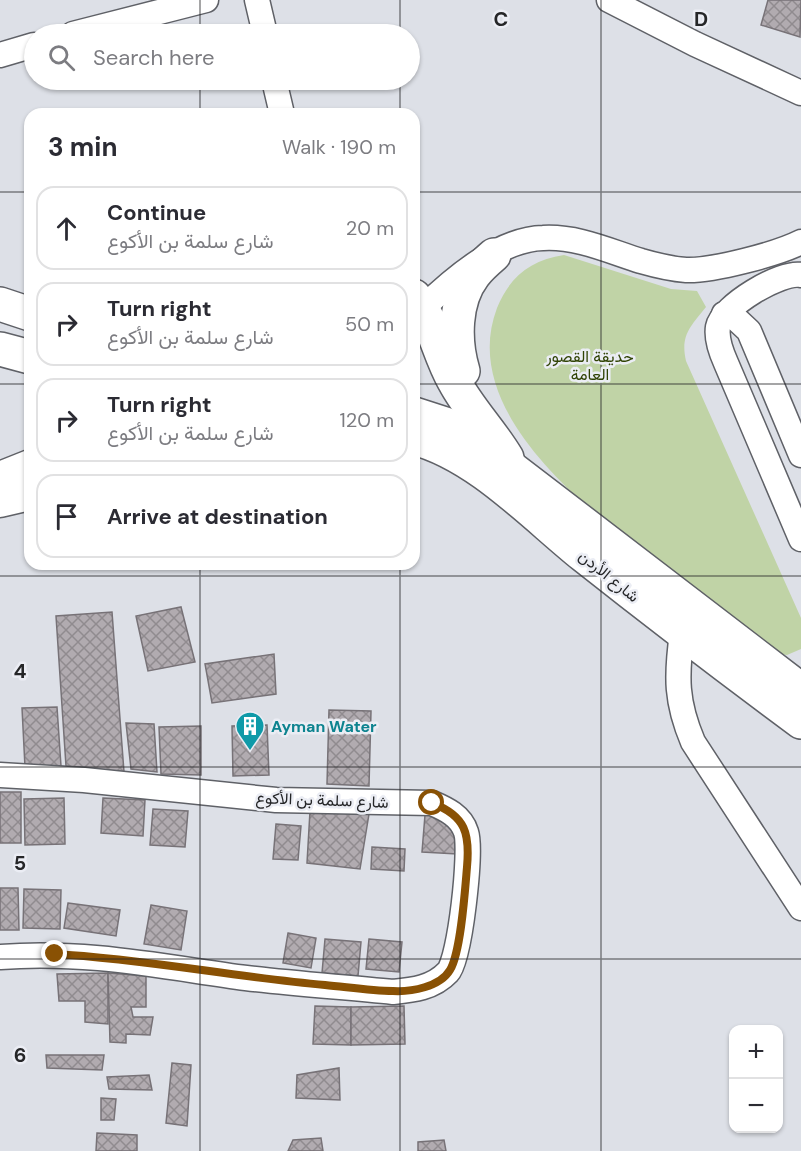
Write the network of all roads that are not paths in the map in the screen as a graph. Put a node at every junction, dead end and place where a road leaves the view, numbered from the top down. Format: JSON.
{"nodes":[{"id":1,"x":206,"y":0,"type":"edge"},
{"id":2,"x":257,"y":0,"type":"edge"},
{"id":3,"x":609,"y":0,"type":"edge"},
{"id":4,"x":112,"y":24,"type":"edge"},
{"id":5,"x":263,"y":24,"type":"edge"},
{"id":6,"x":24,"y":48,"type":"edge"},
{"id":7,"x":0,"y":55,"type":"edge"},
{"id":8,"x":276,"y":90,"type":"edge"},
{"id":9,"x":801,"y":93,"type":"edge"},
{"id":10,"x":281,"y":108,"type":"edge"},
{"id":11,"x":801,"y":242,"type":"edge"},
{"id":12,"x":494,"y":255,"type":"junction"},
{"id":13,"x":801,"y":275,"type":"edge"},
{"id":14,"x":420,"y":298,"type":"edge"},
{"id":15,"x":420,"y":310,"type":"edge"},
{"id":16,"x":724,"y":314,"type":"junction"},
{"id":17,"x":0,"y":349,"type":"edge"},
{"id":18,"x":24,"y":355,"type":"edge"},
{"id":19,"x":471,"y":405,"type":"junction"},
{"id":20,"x":420,"y":416,"type":"edge"},
{"id":21,"x":420,"y":440,"type":"edge"},
{"id":22,"x":801,"y":455,"type":"edge"},
{"id":23,"x":24,"y":467,"type":"edge"},
{"id":24,"x":514,"y":470,"type":"junction"},
{"id":25,"x":0,"y":477,"type":"edge"},
{"id":26,"x":24,"y":496,"type":"edge"},
{"id":27,"x":0,"y":502,"type":"edge"},
{"id":28,"x":801,"y":539,"type":"edge"},
{"id":29,"x":682,"y":633,"type":"junction"},
{"id":30,"x":801,"y":690,"type":"edge"},
{"id":31,"x":801,"y":722,"type":"edge"},
{"id":32,"x":0,"y":775,"type":"edge"},
{"id":33,"x":801,"y":908,"type":"edge"},
{"id":34,"x":0,"y":957,"type":"edge"}],
"edges":[{"from":1,"to":4,"type":"street"},
{"from":2,"to":5,"type":"street"},
{"from":3,"to":9,"type":"street"},
{"from":6,"to":7,"type":"street"},
{"from":8,"to":10,"type":"street"},
{"from":11,"to":12,"type":"street"},
{"from":12,"to":14,"type":"street"},
{"from":12,"to":19,"type":"highway"},
{"from":13,"to":16,"type":"street"},
{"from":15,"to":19,"type":"highway"},
{"from":16,"to":22,"type":"street"},
{"from":16,"to":28,"type":"street"},
{"from":17,"to":18,"type":"highway"},
{"from":19,"to":24,"type":"highway"},
{"from":20,"to":24,"type":"highway","name":"شارع الأردن"},
{"from":21,"to":29,"type":"highway","name":"شارع الأردن"},
{"from":23,"to":25,"type":"main road"},
{"from":24,"to":30,"type":"highway","name":"شارع الأردن"},
{"from":26,"to":27,"type":"main road"},
{"from":29,"to":31,"type":"highway","name":"شارع الأردن"},
{"from":29,"to":33,"type":"street"},
{"from":32,"to":34,"type":"street","name":"شارع سلمة بن الأكوع"}]}
